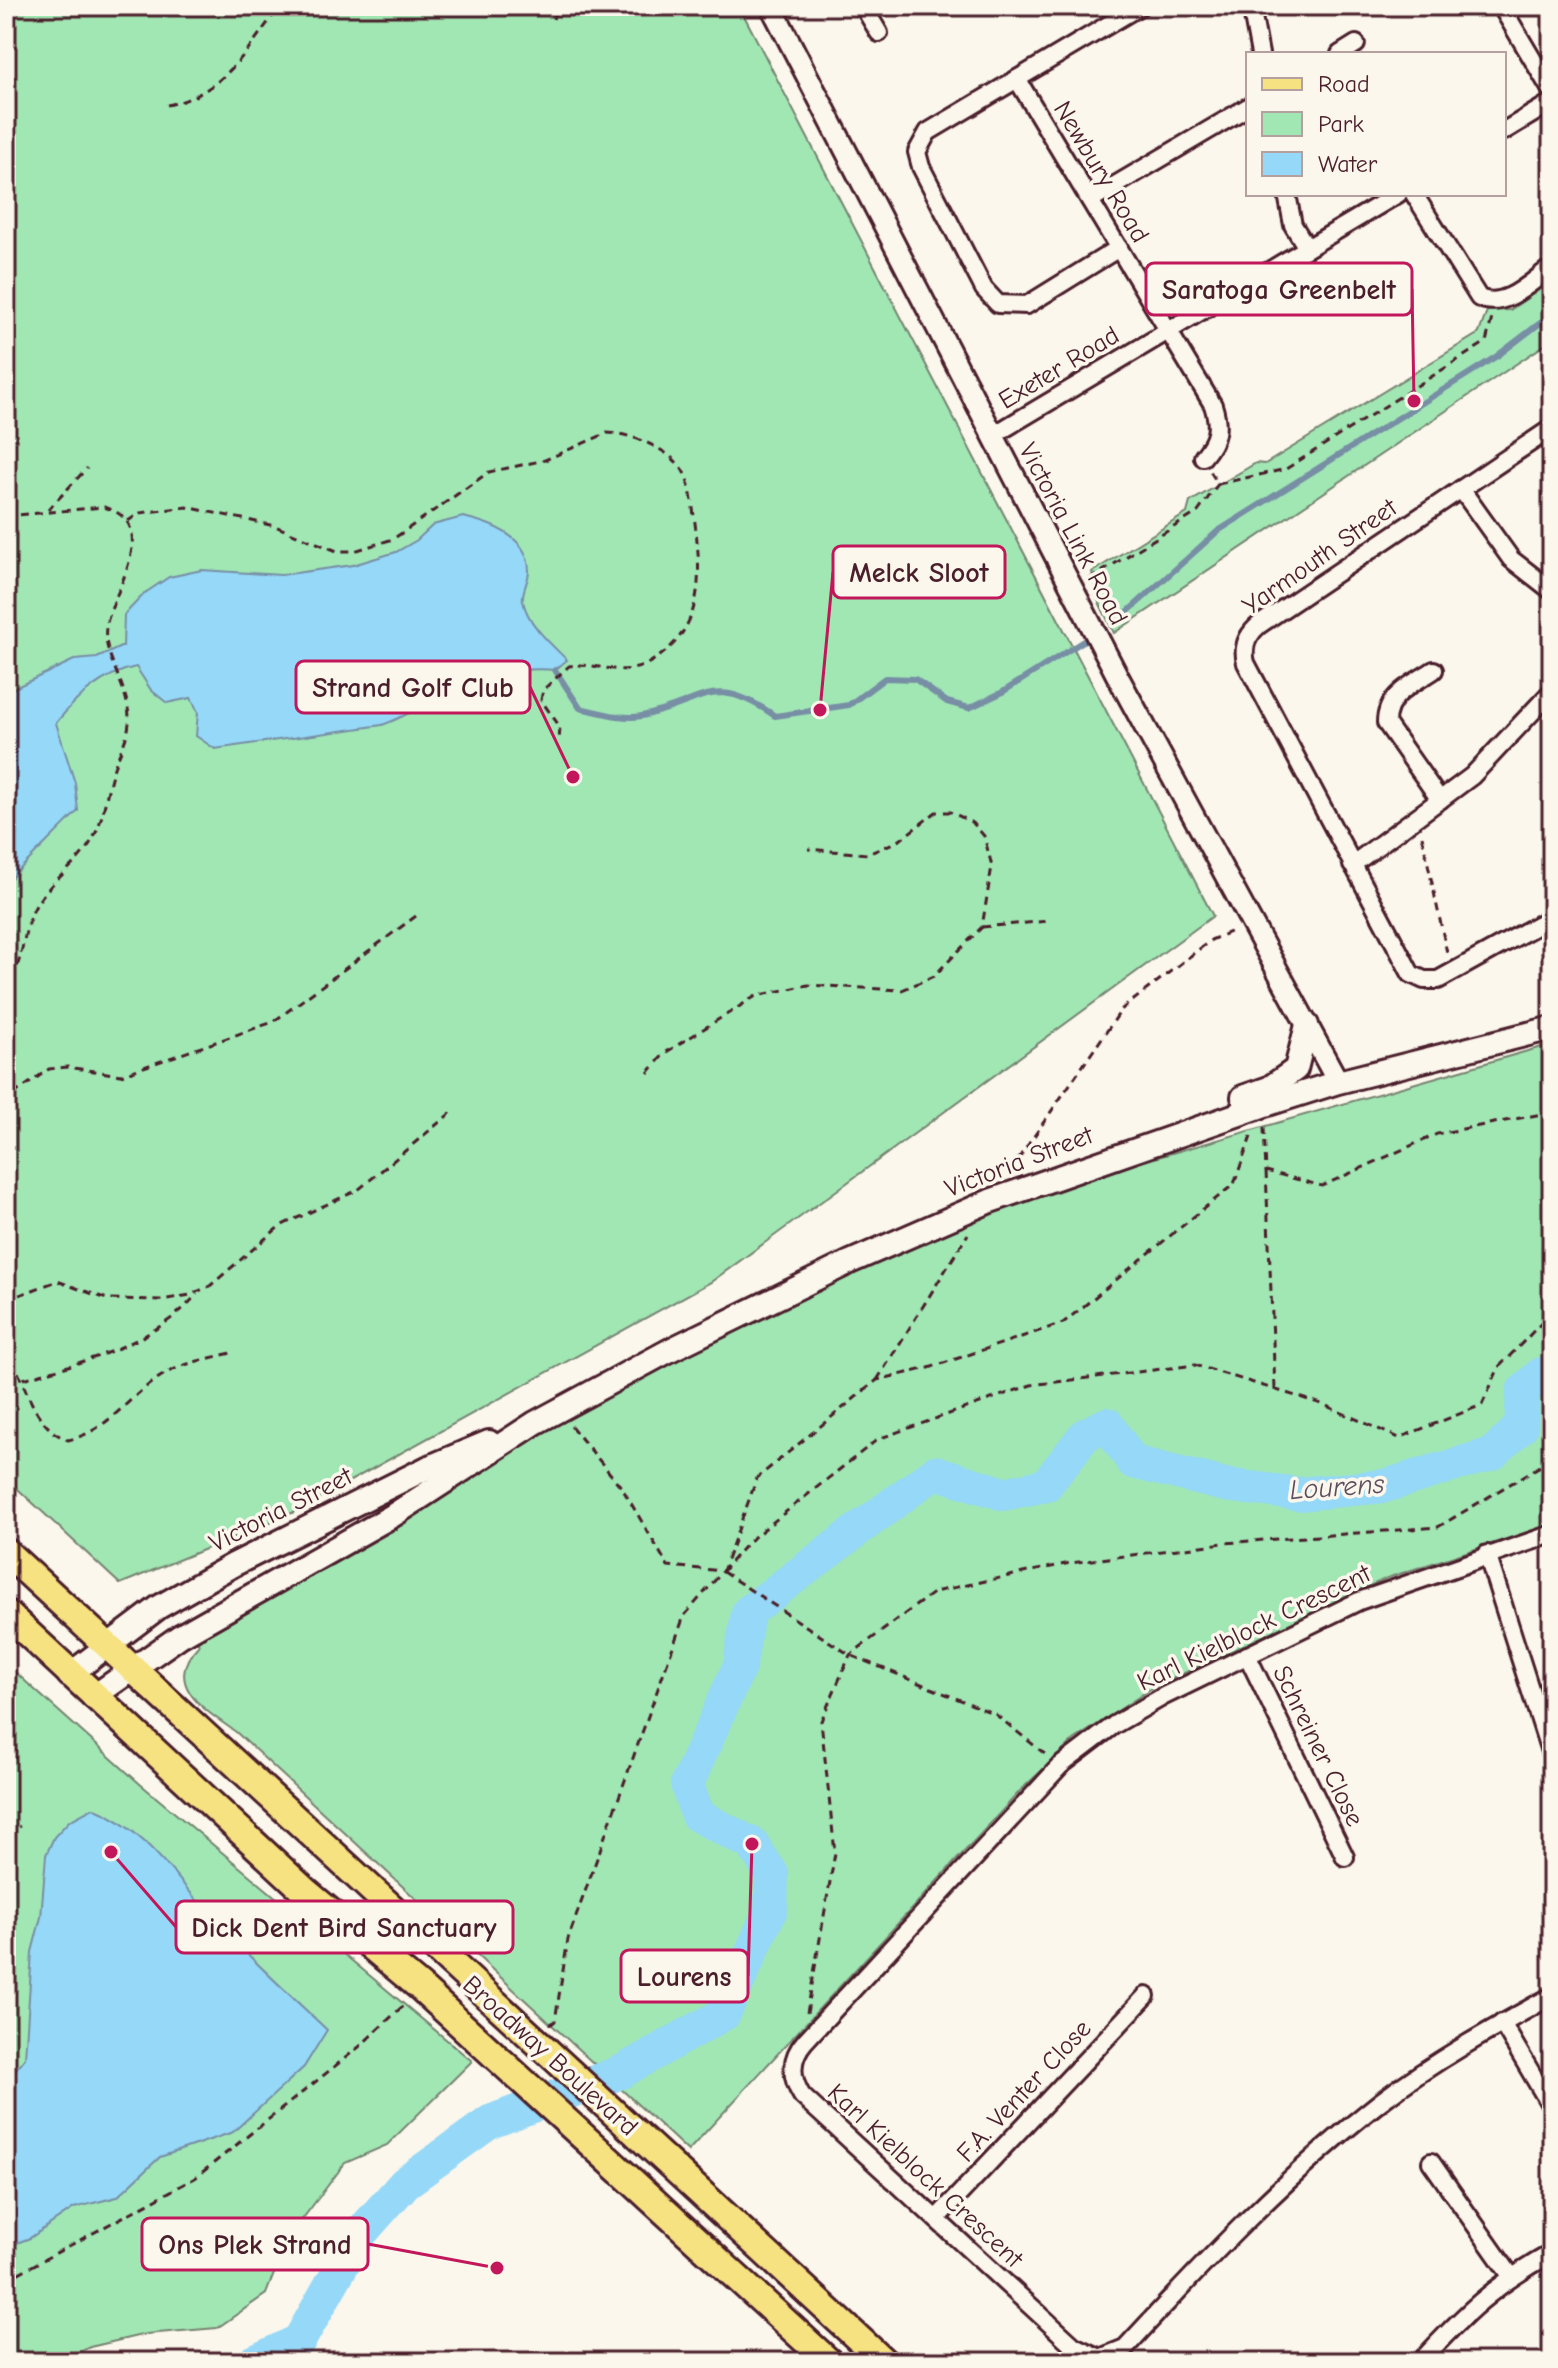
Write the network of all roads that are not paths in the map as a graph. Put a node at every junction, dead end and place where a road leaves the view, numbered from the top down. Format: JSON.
{"nodes":[{"id":1,"x":771,"y":6,"type":"edge"},
{"id":2,"x":863,"y":6,"type":"edge"},
{"id":3,"x":1140,"y":6,"type":"edge"},
{"id":4,"x":1251,"y":6,"type":"edge"},
{"id":5,"x":1501,"y":6,"type":"edge"},
{"id":6,"x":879,"y":33,"type":"dead end"},
{"id":7,"x":1356,"y":44,"type":"dead end"},
{"id":8,"x":1260,"y":52,"type":"edge"},
{"id":9,"x":1343,"y":52,"type":"edge"},
{"id":10,"x":1017,"y":79,"type":"junction"},
{"id":11,"x":1552,"y":92,"type":"edge"},
{"id":12,"x":1552,"y":102,"type":"edge"},
{"id":13,"x":1246,"y":108,"type":"edge"},
{"id":14,"x":1506,"y":130,"type":"edge"},
{"id":15,"x":1287,"y":196,"type":"edge"},
{"id":16,"x":1395,"y":196,"type":"edge"},
{"id":17,"x":1415,"y":196,"type":"edge"},
{"id":18,"x":1090,"y":200,"type":"junction"},
{"id":19,"x":1119,"y":248,"type":"junction"},
{"id":20,"x":1307,"y":248,"type":"junction"},
{"id":21,"x":1552,"y":267,"type":"edge"},
{"id":22,"x":1168,"y":331,"type":"junction"},
{"id":23,"x":1552,"y":428,"type":"edge"},
{"id":24,"x":992,"y":436,"type":"junction"},
{"id":25,"x":1203,"y":457,"type":"road end"},
{"id":26,"x":1461,"y":489,"type":"junction"},
{"id":27,"x":1552,"y":591,"type":"edge"},
{"id":28,"x":1434,"y":670,"type":"dead end"},
{"id":29,"x":1552,"y":691,"type":"edge"},
{"id":30,"x":1440,"y":800,"type":"junction"},
{"id":31,"x":1352,"y":865,"type":"junction"},
{"id":32,"x":1552,"y":917,"type":"edge"},
{"id":33,"x":1307,"y":1025,"type":"junction"},
{"id":34,"x":1552,"y":1028,"type":"edge"},
{"id":35,"x":1338,"y":1082,"type":"junction"},
{"id":36,"x":1169,"y":1138,"type":"junction"},
{"id":37,"x":535,"y":1423,"type":"junction"},
{"id":38,"x":1552,"y":1534,"type":"edge"},
{"id":39,"x":6,"y":1552,"type":"edge"},
{"id":40,"x":1487,"y":1554,"type":"junction"},
{"id":41,"x":6,"y":1613,"type":"edge"},
{"id":42,"x":108,"y":1646,"type":"junction"},
{"id":43,"x":1247,"y":1655,"type":"junction"},
{"id":44,"x":132,"y":1670,"type":"junction"},
{"id":45,"x":69,"y":1675,"type":"junction"},
{"id":46,"x":93,"y":1697,"type":"junction"},
{"id":47,"x":1552,"y":1758,"type":"edge"},
{"id":48,"x":1345,"y":1857,"type":"dead end"},
{"id":49,"x":1146,"y":1996,"type":"dead end"},
{"id":50,"x":1552,"y":1996,"type":"edge"},
{"id":51,"x":1502,"y":2023,"type":"junction"},
{"id":52,"x":1552,"y":2108,"type":"edge"},
{"id":53,"x":1431,"y":2162,"type":"dead end"},
{"id":54,"x":936,"y":2219,"type":"junction"},
{"id":55,"x":1552,"y":2253,"type":"edge"},
{"id":56,"x":1511,"y":2276,"type":"junction"},
{"id":57,"x":829,"y":2362,"type":"edge"},
{"id":58,"x":884,"y":2362,"type":"edge"},
{"id":59,"x":1420,"y":2362,"type":"edge"}],
"edges":[{"from":1,"to":24,"type":"street","name":"Victoria Link Road"},
{"from":2,"to":6,"type":"street"},
{"from":3,"to":10,"type":"street"},
{"from":4,"to":8,"type":"street"},
{"from":5,"to":11,"type":"street"},
{"from":7,"to":9,"type":"street"},
{"from":10,"to":18,"type":"street","name":"Newbury Road"},
{"from":10,"to":19,"type":"street"},
{"from":12,"to":14,"type":"street"},
{"from":13,"to":18,"type":"street"},
{"from":15,"to":20,"type":"street"},
{"from":16,"to":20,"type":"street","name":"Exeter Road"},
{"from":17,"to":21,"type":"street"},
{"from":18,"to":19,"type":"street","name":"Newbury Road"},
{"from":19,"to":22,"type":"street","name":"Newbury Road"},
{"from":20,"to":22,"type":"street","name":"Exeter Road"},
{"from":22,"to":24,"type":"street","name":"Exeter Road"},
{"from":22,"to":25,"type":"street","name":"Newbury Road"},
{"from":23,"to":26,"type":"street","name":"Yarmouth Street"},
{"from":24,"to":33,"type":"street","name":"Victoria Link Road"},
{"from":26,"to":27,"type":"street"},
{"from":26,"to":31,"type":"street","name":"Yarmouth Street"},
{"from":28,"to":30,"type":"street"},
{"from":29,"to":30,"type":"street"},
{"from":30,"to":31,"type":"street"},
{"from":31,"to":32,"type":"street"},
{"from":33,"to":35,"type":"street","name":"Victoria Link Road"},
{"from":33,"to":36,"type":"main road"},
{"from":34,"to":35,"type":"main road","name":"Victoria Street"},
{"from":35,"to":36,"type":"main road","name":"Victoria Street"},
{"from":36,"to":37,"type":"main road","name":"Victoria Street"},
{"from":37,"to":42,"type":"main road","name":"Victoria Street"},
{"from":37,"to":44,"type":"main road","name":"Victoria Street"},
{"from":38,"to":40,"type":"street","name":"Karl Kielblock Crescent"},
{"from":39,"to":42,"type":"main road","name":"Broadway Boulevard"},
{"from":40,"to":43,"type":"street","name":"Karl Kielblock Crescent"},
{"from":40,"to":47,"type":"street"},
{"from":41,"to":45,"type":"main road","name":"Broadway Boulevard"},
{"from":42,"to":44,"type":"main road","name":"Broadway Boulevard"},
{"from":42,"to":45,"type":"main road","name":"Victoria Street"},
{"from":43,"to":48,"type":"street","name":"Schreiner Close"},
{"from":43,"to":54,"type":"street","name":"Karl Kielblock Crescent"},
{"from":44,"to":46,"type":"main road","name":"Victoria Street"},
{"from":44,"to":58,"type":"main road","name":"Broadway Boulevard"},
{"from":45,"to":46,"type":"main road","name":"Broadway Boulevard"},
{"from":46,"to":57,"type":"main road","name":"Broadway Boulevard"},
{"from":49,"to":54,"type":"street","name":"F.A. Venter Close"},
{"from":50,"to":51,"type":"street","name":"Karl Kielblock Crescent"},
{"from":51,"to":52,"type":"street"},
{"from":51,"to":54,"type":"street","name":"Karl Kielblock Crescent"},
{"from":53,"to":56,"type":"street"},
{"from":55,"to":56,"type":"street"},
{"from":56,"to":59,"type":"street"}]}
